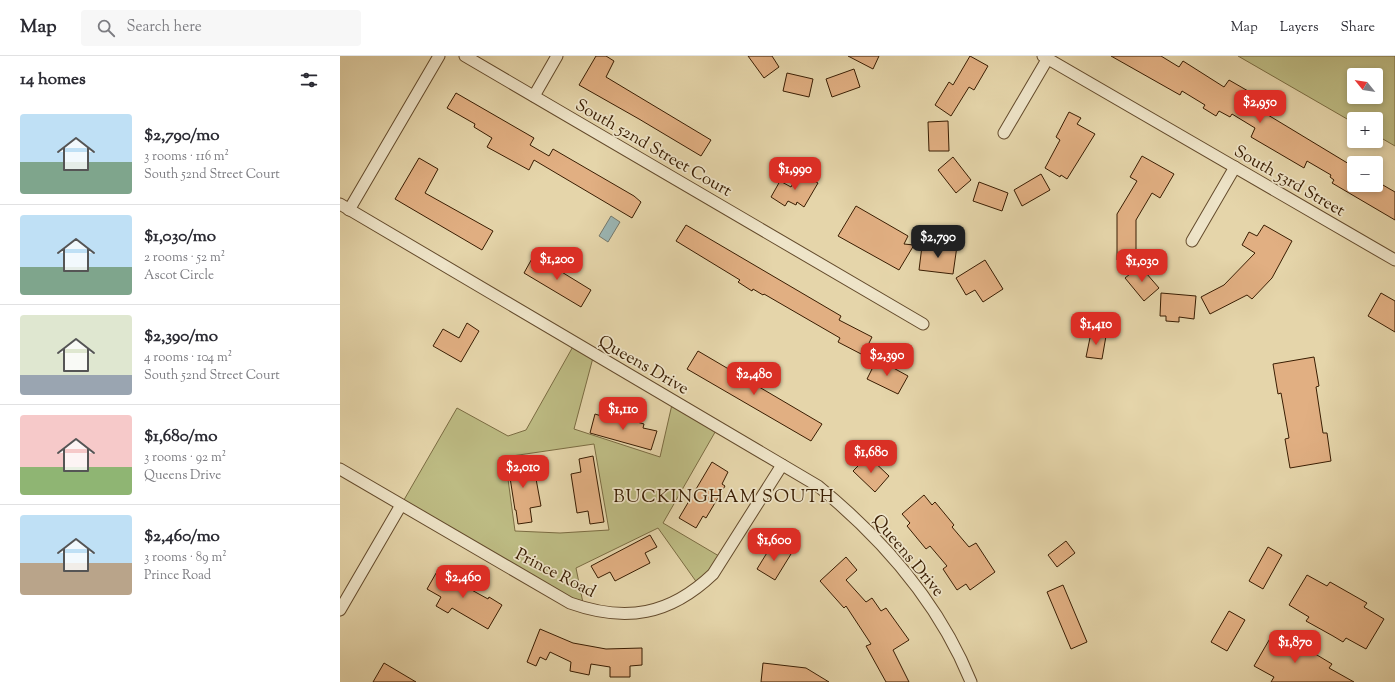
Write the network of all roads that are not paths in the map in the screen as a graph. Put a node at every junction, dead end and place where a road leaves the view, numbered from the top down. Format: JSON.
{"nodes":[{"id":1,"x":440,"y":56,"type":"edge"},
{"id":2,"x":465,"y":56,"type":"edge"},
{"id":3,"x":557,"y":56,"type":"edge"},
{"id":4,"x":1046,"y":57,"type":"edge"},
{"id":5,"x":534,"y":96,"type":"junction"},
{"id":6,"x":1004,"y":134,"type":"dead end"},
{"id":7,"x":1235,"y":167,"type":"junction"},
{"id":8,"x":345,"y":207,"type":"edge"},
{"id":9,"x":1192,"y":241,"type":"dead end"},
{"id":10,"x":1395,"y":260,"type":"edge"},
{"id":11,"x":923,"y":324,"type":"dead end"},
{"id":12,"x":782,"y":465,"type":"junction"},
{"id":13,"x":340,"y":470,"type":"edge"},
{"id":14,"x":401,"y":505,"type":"junction"},
{"id":15,"x":340,"y":610,"type":"edge"},
{"id":16,"x":971,"y":682,"type":"edge"}],
"edges":[{"from":1,"to":8,"type":"street"},
{"from":2,"to":5,"type":"street","name":"South 52nd Street Court"},
{"from":3,"to":5,"type":"street"},
{"from":4,"to":6,"type":"street"},
{"from":4,"to":7,"type":"street","name":"South 53rd Street"},
{"from":5,"to":11,"type":"street","name":"South 52nd Street Court"},
{"from":7,"to":9,"type":"street"},
{"from":7,"to":10,"type":"street","name":"South 53rd Street"},
{"from":8,"to":12,"type":"street","name":"Queens Drive"},
{"from":12,"to":14,"type":"street","name":"Prince Road"},
{"from":12,"to":16,"type":"street","name":"Queens Drive"},
{"from":13,"to":14,"type":"street","name":"Prince Road"},
{"from":14,"to":15,"type":"street"}]}
